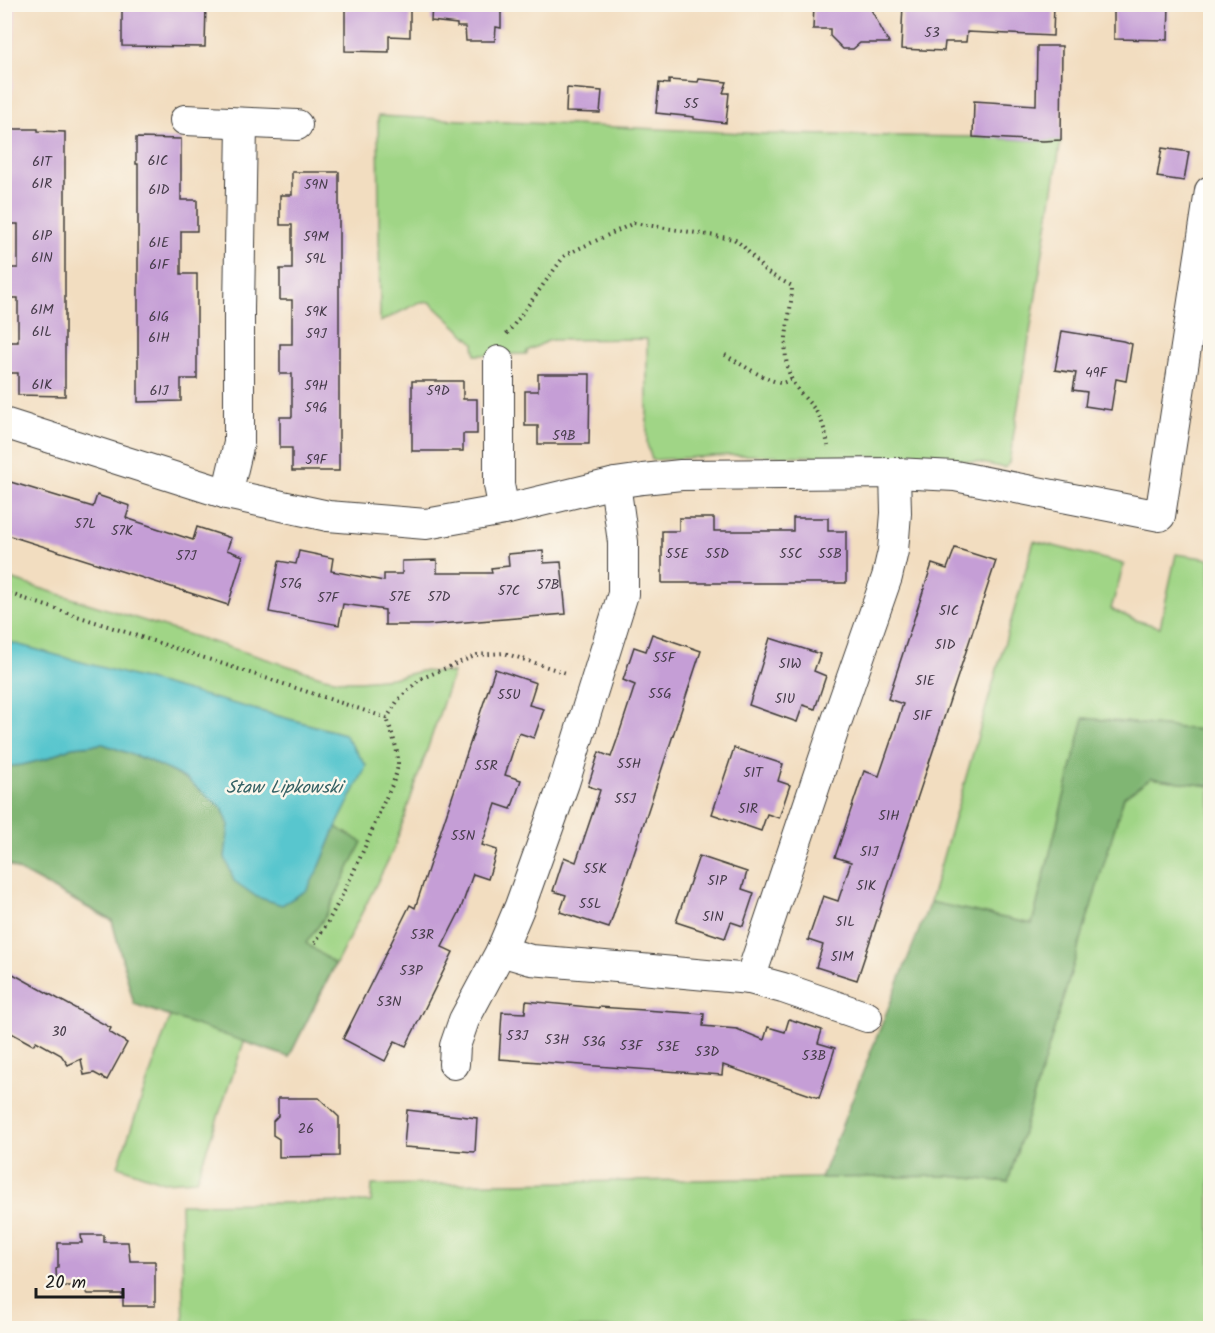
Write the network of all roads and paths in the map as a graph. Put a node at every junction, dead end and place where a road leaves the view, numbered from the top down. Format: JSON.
{"nodes":[{"id":1,"x":185,"y":120,"type":"dead end"},
{"id":2,"x":242,"y":123,"type":"junction"},
{"id":3,"x":297,"y":125,"type":"dead end"},
{"id":4,"x":1210,"y":191,"type":"edge"},
{"id":5,"x":725,"y":355,"type":"dead end"},
{"id":6,"x":499,"y":361,"type":"joint"},
{"id":7,"x":791,"y":380,"type":"junction"},
{"id":8,"x":4,"y":423,"type":"edge"},
{"id":9,"x":895,"y":473,"type":"junction"},
{"id":10,"x":827,"y":474,"type":"junction"},
{"id":11,"x":615,"y":483,"type":"junction"},
{"id":12,"x":226,"y":494,"type":"junction"},
{"id":13,"x":504,"y":510,"type":"junction"},
{"id":14,"x":4,"y":592,"type":"edge"},
{"id":15,"x":596,"y":683,"type":"junction"},
{"id":16,"x":387,"y":718,"type":"junction"},
{"id":17,"x":315,"y":943,"type":"dead end"},
{"id":18,"x":501,"y":951,"type":"junction"},
{"id":19,"x":750,"y":979,"type":"junction"},
{"id":20,"x":867,"y":1017,"type":"dead end"},
{"id":21,"x":454,"y":1064,"type":"dead end"}],
"edges":[{"from":1,"to":2,"type":"street"},
{"from":2,"to":3,"type":"street"},
{"from":2,"to":12,"type":"street"},
{"from":4,"to":9,"type":"street"},
{"from":5,"to":7,"type":"path"},
{"from":6,"to":7,"type":"path"},
{"from":6,"to":13,"type":"street"},
{"from":7,"to":10,"type":"path"},
{"from":8,"to":12,"type":"street"},
{"from":9,"to":10,"type":"street"},
{"from":9,"to":19,"type":"street"},
{"from":10,"to":11,"type":"street"},
{"from":11,"to":13,"type":"street"},
{"from":11,"to":15,"type":"street"},
{"from":12,"to":13,"type":"street"},
{"from":14,"to":16,"type":"path"},
{"from":15,"to":16,"type":"path"},
{"from":15,"to":18,"type":"street"},
{"from":16,"to":17,"type":"path"},
{"from":18,"to":19,"type":"street"},
{"from":18,"to":21,"type":"street"},
{"from":19,"to":20,"type":"street"}]}
